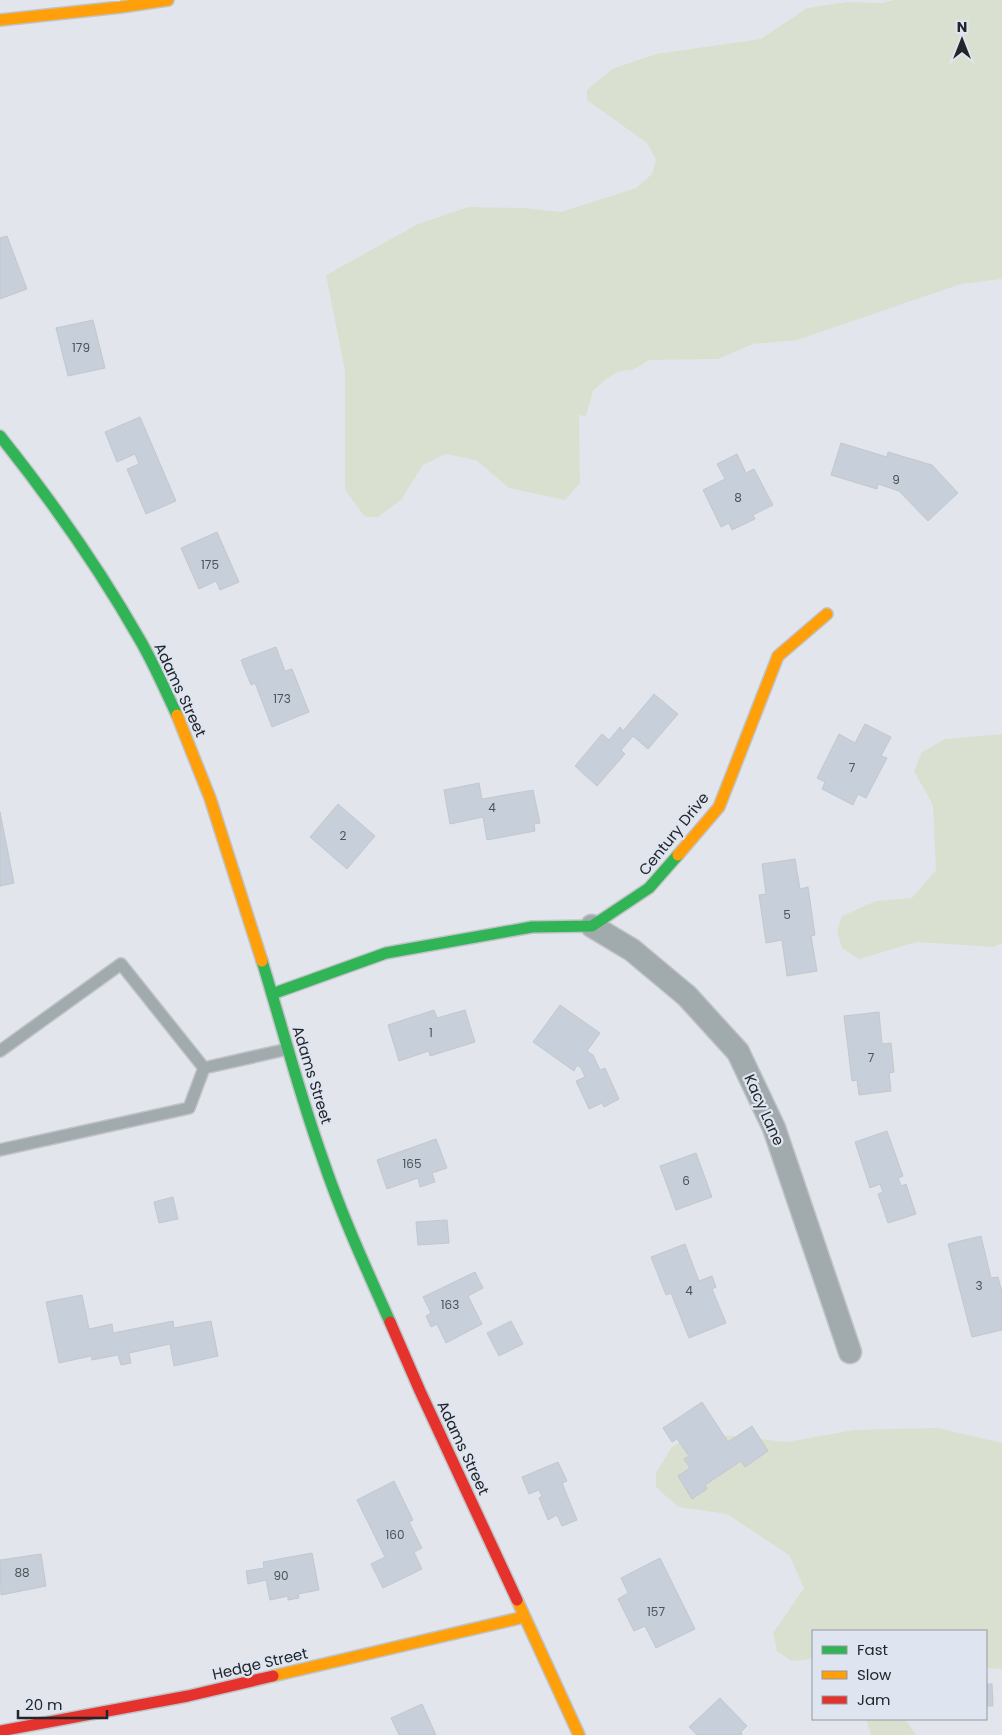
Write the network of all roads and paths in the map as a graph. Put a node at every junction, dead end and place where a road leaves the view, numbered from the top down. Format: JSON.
{"nodes":[{"id":1,"x":168,"y":0,"type":"edge"},
{"id":2,"x":0,"y":20,"type":"edge"},
{"id":3,"x":0,"y":436,"type":"edge"},
{"id":4,"x":827,"y":614,"type":"dead end"},
{"id":5,"x":592,"y":926,"type":"junction"},
{"id":6,"x":272,"y":994,"type":"junction"},
{"id":7,"x":288,"y":1049,"type":"junction"},
{"id":8,"x":0,"y":1051,"type":"edge"},
{"id":9,"x":204,"y":1068,"type":"junction"},
{"id":10,"x":0,"y":1150,"type":"edge"},
{"id":11,"x":850,"y":1352,"type":"dead end"},
{"id":12,"x":524,"y":1617,"type":"junction"},
{"id":13,"x":0,"y":1731,"type":"edge"},
{"id":14,"x":580,"y":1735,"type":"edge"}],
"edges":[{"from":1,"to":2,"type":"main road"},
{"from":3,"to":6,"type":"main road","name":"Adams Street"},
{"from":4,"to":5,"type":"main road","name":"Century Drive"},
{"from":5,"to":6,"type":"main road"},
{"from":5,"to":11,"type":"street","name":"Kacy Lane"},
{"from":6,"to":7,"type":"main road","name":"Adams Street"},
{"from":7,"to":9,"type":"lane"},
{"from":7,"to":12,"type":"main road","name":"Adams Street"},
{"from":8,"to":9,"type":"lane"},
{"from":9,"to":10,"type":"lane"},
{"from":12,"to":13,"type":"main road","name":"Hedge Street"},
{"from":12,"to":14,"type":"main road","name":"Adams Street"}]}
